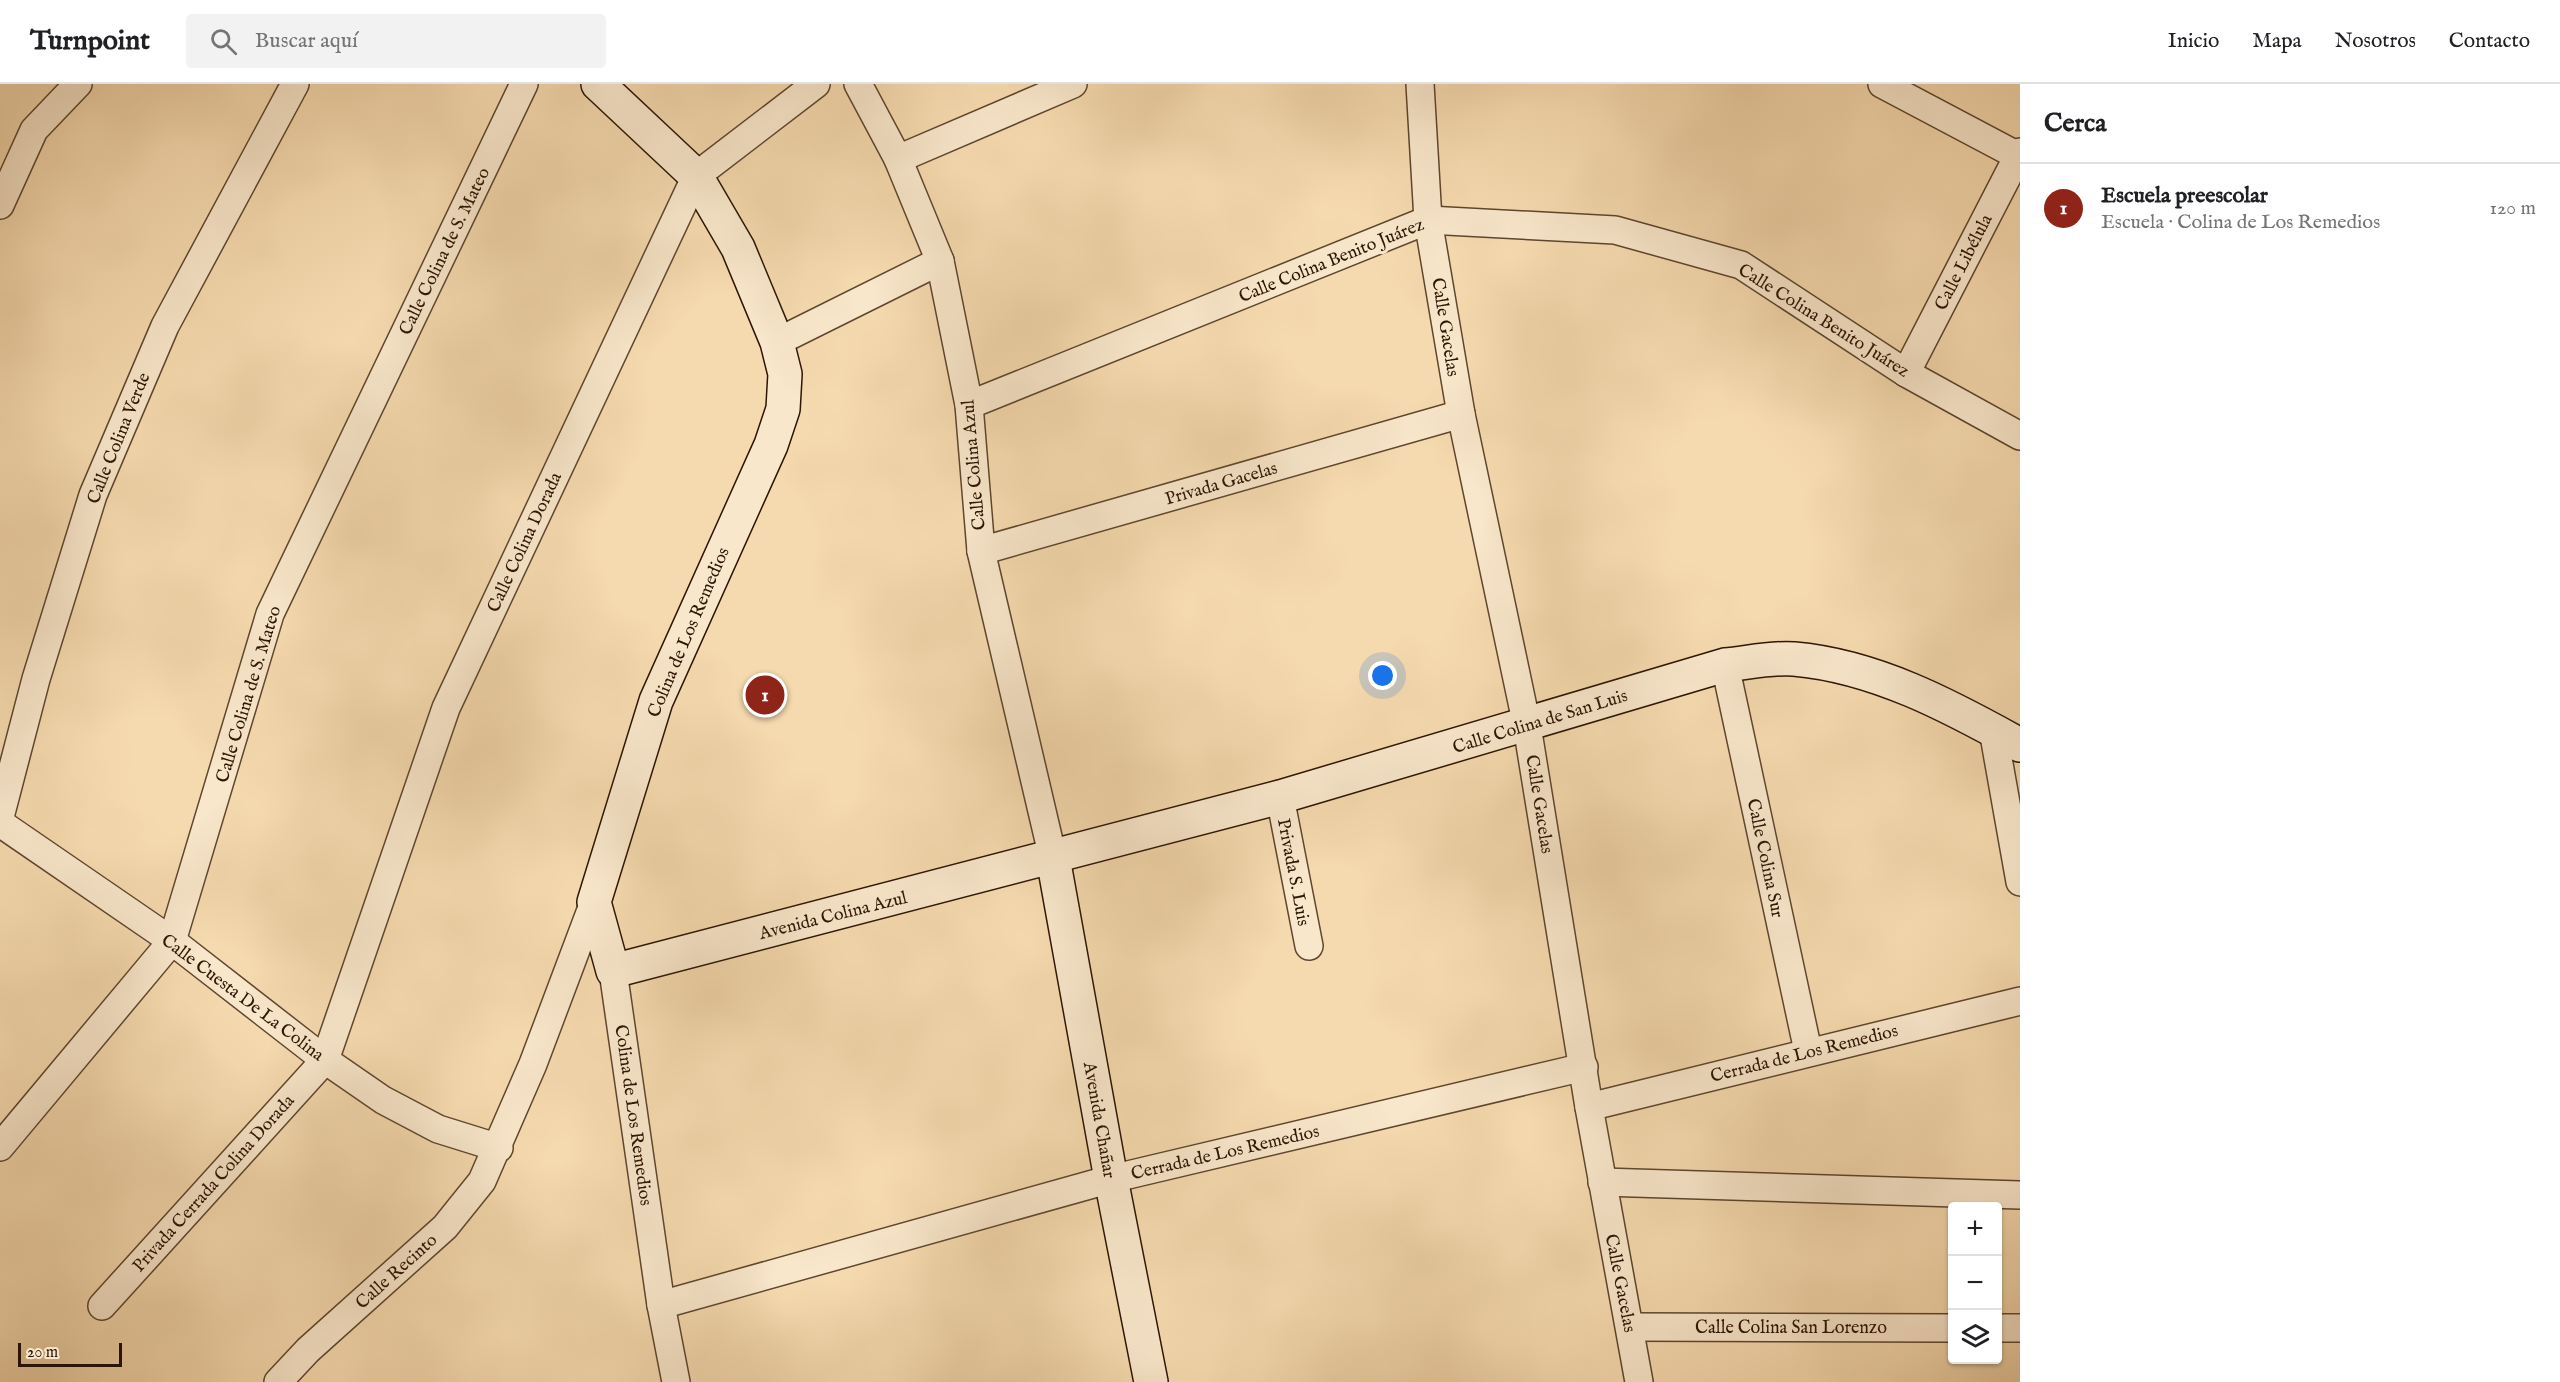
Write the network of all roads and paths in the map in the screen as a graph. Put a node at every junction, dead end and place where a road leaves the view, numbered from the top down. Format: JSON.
{"nodes":[{"id":1,"x":78,"y":84,"type":"edge"},
{"id":2,"x":295,"y":84,"type":"edge"},
{"id":3,"x":524,"y":84,"type":"edge"},
{"id":4,"x":598,"y":84,"type":"edge"},
{"id":5,"x":816,"y":84,"type":"edge"},
{"id":6,"x":858,"y":84,"type":"edge"},
{"id":7,"x":1073,"y":84,"type":"edge"},
{"id":8,"x":1420,"y":84,"type":"edge"},
{"id":9,"x":1882,"y":84,"type":"edge"},
{"id":10,"x":2019,"y":155,"type":"edge"},
{"id":11,"x":898,"y":159,"type":"junction"},
{"id":12,"x":696,"y":176,"type":"junction"},
{"id":13,"x":0,"y":205,"type":"edge"},
{"id":14,"x":1428,"y":220,"type":"junction"},
{"id":15,"x":940,"y":261,"type":"junction"},
{"id":16,"x":777,"y":342,"type":"junction"},
{"id":17,"x":1906,"y":373,"type":"junction"},
{"id":18,"x":969,"y":405,"type":"junction"},
{"id":19,"x":1461,"y":414,"type":"junction"},
{"id":20,"x":2020,"y":436,"type":"edge"},
{"id":21,"x":981,"y":551,"type":"junction"},
{"id":22,"x":1725,"y":665,"type":"junction"},
{"id":23,"x":1527,"y":726,"type":"junction"},
{"id":24,"x":2006,"y":737,"type":"edge"},
{"id":25,"x":1280,"y":797,"type":"junction"},
{"id":26,"x":0,"y":817,"type":"edge"},
{"id":27,"x":0,"y":823,"type":"edge"},
{"id":28,"x":1053,"y":858,"type":"junction"},
{"id":29,"x":2020,"y":882,"type":"edge"},
{"id":30,"x":594,"y":902,"type":"junction"},
{"id":31,"x":172,"y":941,"type":"junction"},
{"id":32,"x":1309,"y":946,"type":"dead end"},
{"id":33,"x":614,"y":971,"type":"junction"},
{"id":34,"x":2020,"y":1000,"type":"edge"},
{"id":35,"x":1808,"y":1051,"type":"junction"},
{"id":36,"x":325,"y":1060,"type":"junction"},
{"id":37,"x":1584,"y":1067,"type":"junction"},
{"id":38,"x":1589,"y":1107,"type":"junction"},
{"id":39,"x":0,"y":1147,"type":"edge"},
{"id":40,"x":499,"y":1148,"type":"junction"},
{"id":41,"x":1111,"y":1179,"type":"junction"},
{"id":42,"x":1602,"y":1182,"type":"junction"},
{"id":43,"x":2020,"y":1195,"type":"edge"},
{"id":44,"x":661,"y":1305,"type":"junction"},
{"id":45,"x":102,"y":1306,"type":"dead end"},
{"id":46,"x":1630,"y":1327,"type":"junction"},
{"id":47,"x":1948,"y":1328,"type":"edge"},
{"id":48,"x":2002,"y":1328,"type":"edge"},
{"id":49,"x":2020,"y":1328,"type":"edge"},
{"id":50,"x":278,"y":1382,"type":"edge"},
{"id":51,"x":676,"y":1382,"type":"edge"},
{"id":52,"x":1151,"y":1382,"type":"edge"},
{"id":53,"x":1639,"y":1382,"type":"edge"}],
"edges":[{"from":1,"to":13,"type":"street"},
{"from":2,"to":26,"type":"street","name":"Calle Colina Verde"},
{"from":3,"to":31,"type":"street","name":"Calle Colina de S. Mateo"},
{"from":4,"to":12,"type":"street","name":"Colina de Los Remedios"},
{"from":5,"to":12,"type":"street","name":"Calle Colina Dorada"},
{"from":6,"to":11,"type":"street","name":"Calle Colina Azul"},
{"from":7,"to":11,"type":"street"},
{"from":8,"to":14,"type":"street","name":"Calle Gacelas"},
{"from":9,"to":10,"type":"street"},
{"from":10,"to":17,"type":"street","name":"Calle Libélula"},
{"from":11,"to":15,"type":"street","name":"Calle Colina Azul"},
{"from":12,"to":16,"type":"street","name":"Colina de Los Remedios"},
{"from":12,"to":36,"type":"street","name":"Calle Colina Dorada"},
{"from":14,"to":17,"type":"street","name":"Calle Colina Benito Juárez"},
{"from":14,"to":18,"type":"street","name":"Calle Colina Benito Juárez"},
{"from":14,"to":19,"type":"street","name":"Calle Gacelas"},
{"from":15,"to":16,"type":"street"},
{"from":15,"to":18,"type":"street","name":"Calle Colina Azul"},
{"from":16,"to":30,"type":"street","name":"Colina de Los Remedios"},
{"from":17,"to":20,"type":"street","name":"Calle Colina Benito Juárez"},
{"from":18,"to":21,"type":"street","name":"Calle Colina Azul"},
{"from":19,"to":21,"type":"street","name":"Privada Gacelas"},
{"from":19,"to":23,"type":"street","name":"Calle Gacelas"},
{"from":21,"to":28,"type":"street","name":"Calle Colina Azul"},
{"from":22,"to":23,"type":"street","name":"Calle Colina de San Luis"},
{"from":22,"to":24,"type":"street","name":"Calle Colina de San Luis"},
{"from":22,"to":35,"type":"street","name":"Calle Colina Sur"},
{"from":23,"to":25,"type":"street","name":"Calle Colina de San Luis"},
{"from":23,"to":37,"type":"street","name":"Calle Gacelas"},
{"from":24,"to":29,"type":"street"},
{"from":25,"to":28,"type":"street","name":"Calle Colina de San Luis"},
{"from":25,"to":32,"type":"street","name":"Privada S. Luis"},
{"from":27,"to":31,"type":"street","name":"Calle Cuesta De La Colina"},
{"from":28,"to":33,"type":"street","name":"Avenida Colina Azul"},
{"from":28,"to":41,"type":"street","name":"Avenida Chañar"},
{"from":30,"to":33,"type":"street","name":"Colina de Los Remedios"},
{"from":30,"to":40,"type":"street","name":"Calle Recinto"},
{"from":31,"to":36,"type":"street","name":"Calle Cuesta De La Colina"},
{"from":31,"to":39,"type":"street","name":"Calle Colina de S. Mateo"},
{"from":33,"to":44,"type":"street","name":"Colina de Los Remedios"},
{"from":34,"to":35,"type":"street","name":"Cerrada de Los Remedios"},
{"from":35,"to":38,"type":"street","name":"Cerrada de Los Remedios"},
{"from":36,"to":40,"type":"street","name":"Calle Cuesta De La Colina"},
{"from":36,"to":45,"type":"street","name":"Privada Cerrada Colina Dorada"},
{"from":37,"to":38,"type":"street","name":"Calle Gacelas"},
{"from":37,"to":41,"type":"street","name":"Cerrada de Los Remedios"},
{"from":38,"to":42,"type":"street","name":"Calle Gacelas"},
{"from":40,"to":50,"type":"street","name":"Calle Recinto"},
{"from":41,"to":44,"type":"street","name":"Cerrada de Los Remedios"},
{"from":41,"to":52,"type":"street","name":"Avenida Chañar"},
{"from":42,"to":43,"type":"street"},
{"from":42,"to":46,"type":"street","name":"Calle Gacelas"},
{"from":44,"to":51,"type":"street","name":"Colina de Los Remedios"},
{"from":46,"to":47,"type":"street","name":"Calle Colina San Lorenzo"},
{"from":46,"to":53,"type":"street","name":"Calle Gacelas"},
{"from":48,"to":49,"type":"street"}]}
